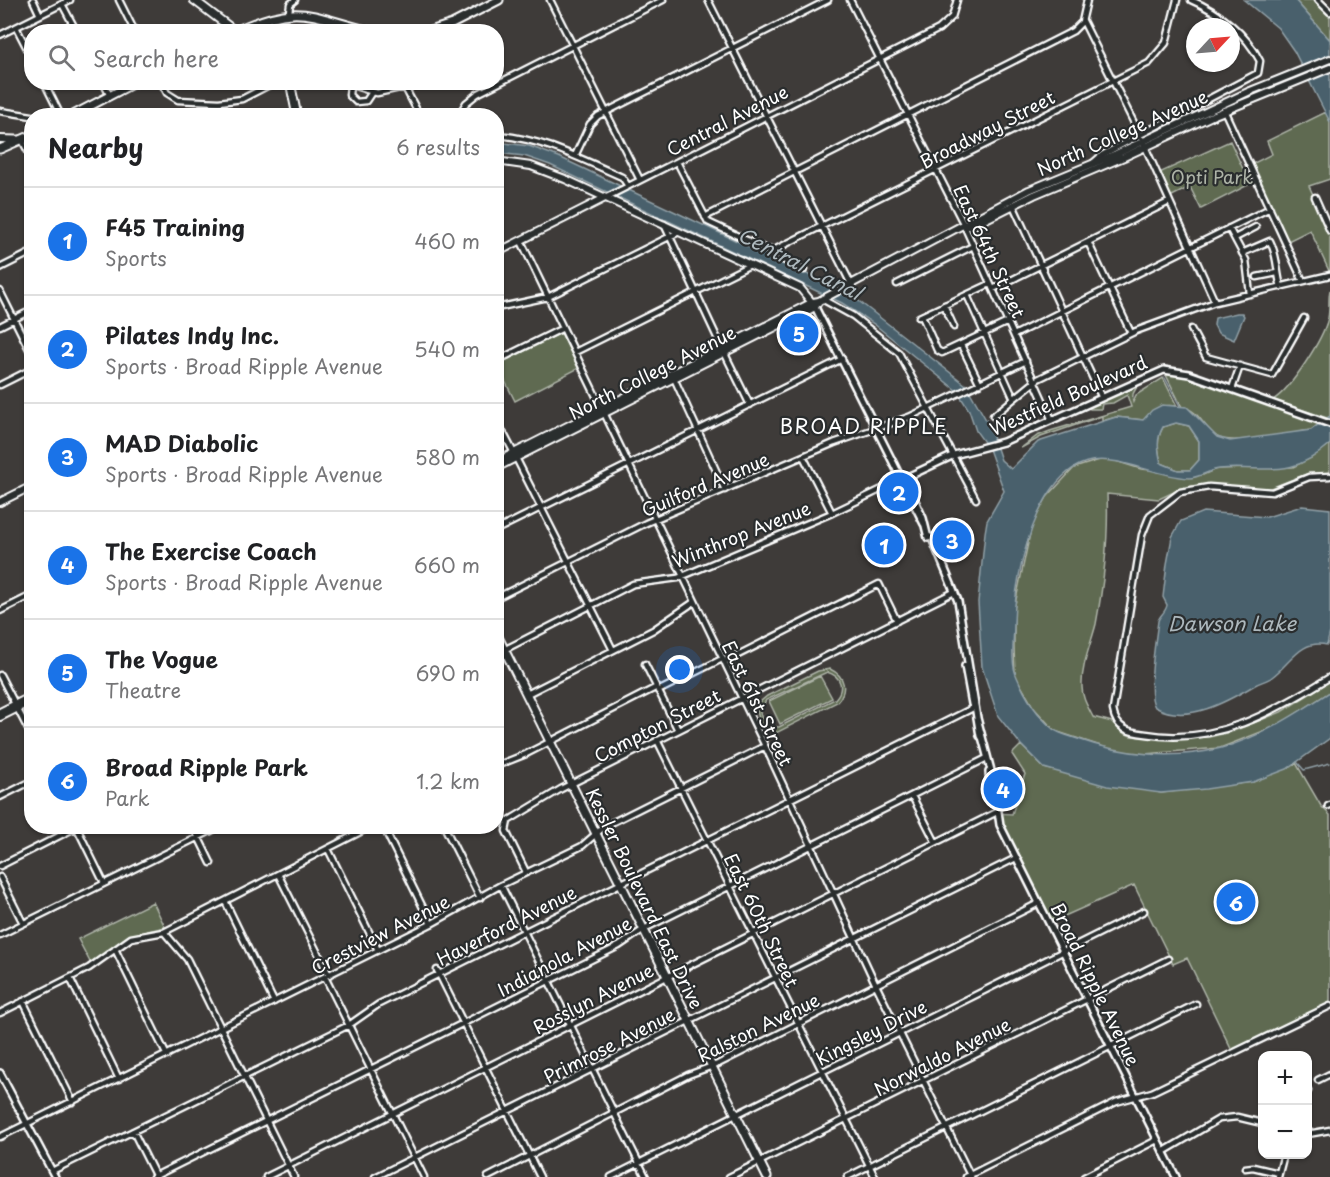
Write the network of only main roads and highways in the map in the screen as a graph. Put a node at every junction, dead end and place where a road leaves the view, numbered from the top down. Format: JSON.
{"nodes":[{"id":1,"x":499,"y":0,"type":"edge"},
{"id":2,"x":197,"y":1,"type":"edge"},
{"id":3,"x":226,"y":24,"type":"edge"},
{"id":4,"x":250,"y":24,"type":"edge"},
{"id":5,"x":349,"y":24,"type":"edge"},
{"id":6,"x":449,"y":24,"type":"edge"},
{"id":7,"x":1330,"y":59,"type":"edge"},
{"id":8,"x":1330,"y":68,"type":"edge"},
{"id":9,"x":121,"y":90,"type":"edge"},
{"id":10,"x":292,"y":90,"type":"edge"},
{"id":11,"x":87,"y":108,"type":"edge"},
{"id":12,"x":295,"y":108,"type":"edge"},
{"id":13,"x":1223,"y":108,"type":"junction"},
{"id":14,"x":0,"y":139,"type":"edge"},
{"id":15,"x":22,"y":140,"type":"junction"},
{"id":16,"x":1142,"y":142,"type":"junction"},
{"id":17,"x":0,"y":147,"type":"edge"},
{"id":18,"x":0,"y":154,"type":"edge"},
{"id":19,"x":504,"y":162,"type":"edge"},
{"id":20,"x":608,"y":196,"type":"junction"},
{"id":21,"x":1011,"y":202,"type":"junction"},
{"id":22,"x":504,"y":249,"type":"edge"},
{"id":23,"x":819,"y":302,"type":"junction"},
{"id":24,"x":724,"y":352,"type":"junction"},
{"id":25,"x":602,"y":411,"type":"junction"},
{"id":26,"x":515,"y":455,"type":"junction"},
{"id":27,"x":504,"y":459,"type":"edge"},
{"id":28,"x":504,"y":463,"type":"edge"},
{"id":29,"x":24,"y":490,"type":"edge"},
{"id":30,"x":0,"y":502,"type":"edge"},
{"id":31,"x":504,"y":648,"type":"edge"},
{"id":32,"x":24,"y":701,"type":"edge"},
{"id":33,"x":24,"y":704,"type":"edge"},
{"id":34,"x":16,"y":706,"type":"junction"},
{"id":35,"x":0,"y":712,"type":"edge"},
{"id":36,"x":0,"y":717,"type":"edge"},
{"id":37,"x":767,"y":1177,"type":"edge"}],
"edges":[{"from":1,"to":6,"type":"main road"},
{"from":2,"to":3,"type":"main road"},
{"from":4,"to":5,"type":"main road"},
{"from":7,"to":13,"type":"main road","name":"North College Avenue"},
{"from":8,"to":13,"type":"main road","name":"North College Avenue"},
{"from":9,"to":11,"type":"main road"},
{"from":10,"to":12,"type":"main road"},
{"from":13,"to":16,"type":"main road","name":"North College Avenue"},
{"from":14,"to":15,"type":"main road"},
{"from":15,"to":17,"type":"main road"},
{"from":15,"to":18,"type":"main road"},
{"from":16,"to":21,"type":"main road","name":"North College Avenue"},
{"from":16,"to":21,"type":"main road","name":"North College Avenue"},
{"from":19,"to":20,"type":"main road"},
{"from":20,"to":22,"type":"main road","name":"Central Avenue"},
{"from":20,"to":23,"type":"main road"},
{"from":21,"to":23,"type":"main road","name":"North College Avenue"},
{"from":23,"to":24,"type":"main road","name":"North College Avenue"},
{"from":24,"to":25,"type":"main road","name":"North College Avenue"},
{"from":24,"to":25,"type":"main road","name":"North College Avenue"},
{"from":25,"to":26,"type":"main road","name":"North College Avenue"},
{"from":26,"to":27,"type":"main road","name":"North College Avenue"},
{"from":26,"to":28,"type":"main road","name":"North College Avenue"},
{"from":29,"to":30,"type":"main road"},
{"from":31,"to":37,"type":"main road","name":"Kessler Boulevard East Drive"},
{"from":32,"to":34,"type":"main road"},
{"from":33,"to":34,"type":"main road"},
{"from":34,"to":35,"type":"main road"},
{"from":34,"to":36,"type":"main road"}]}
